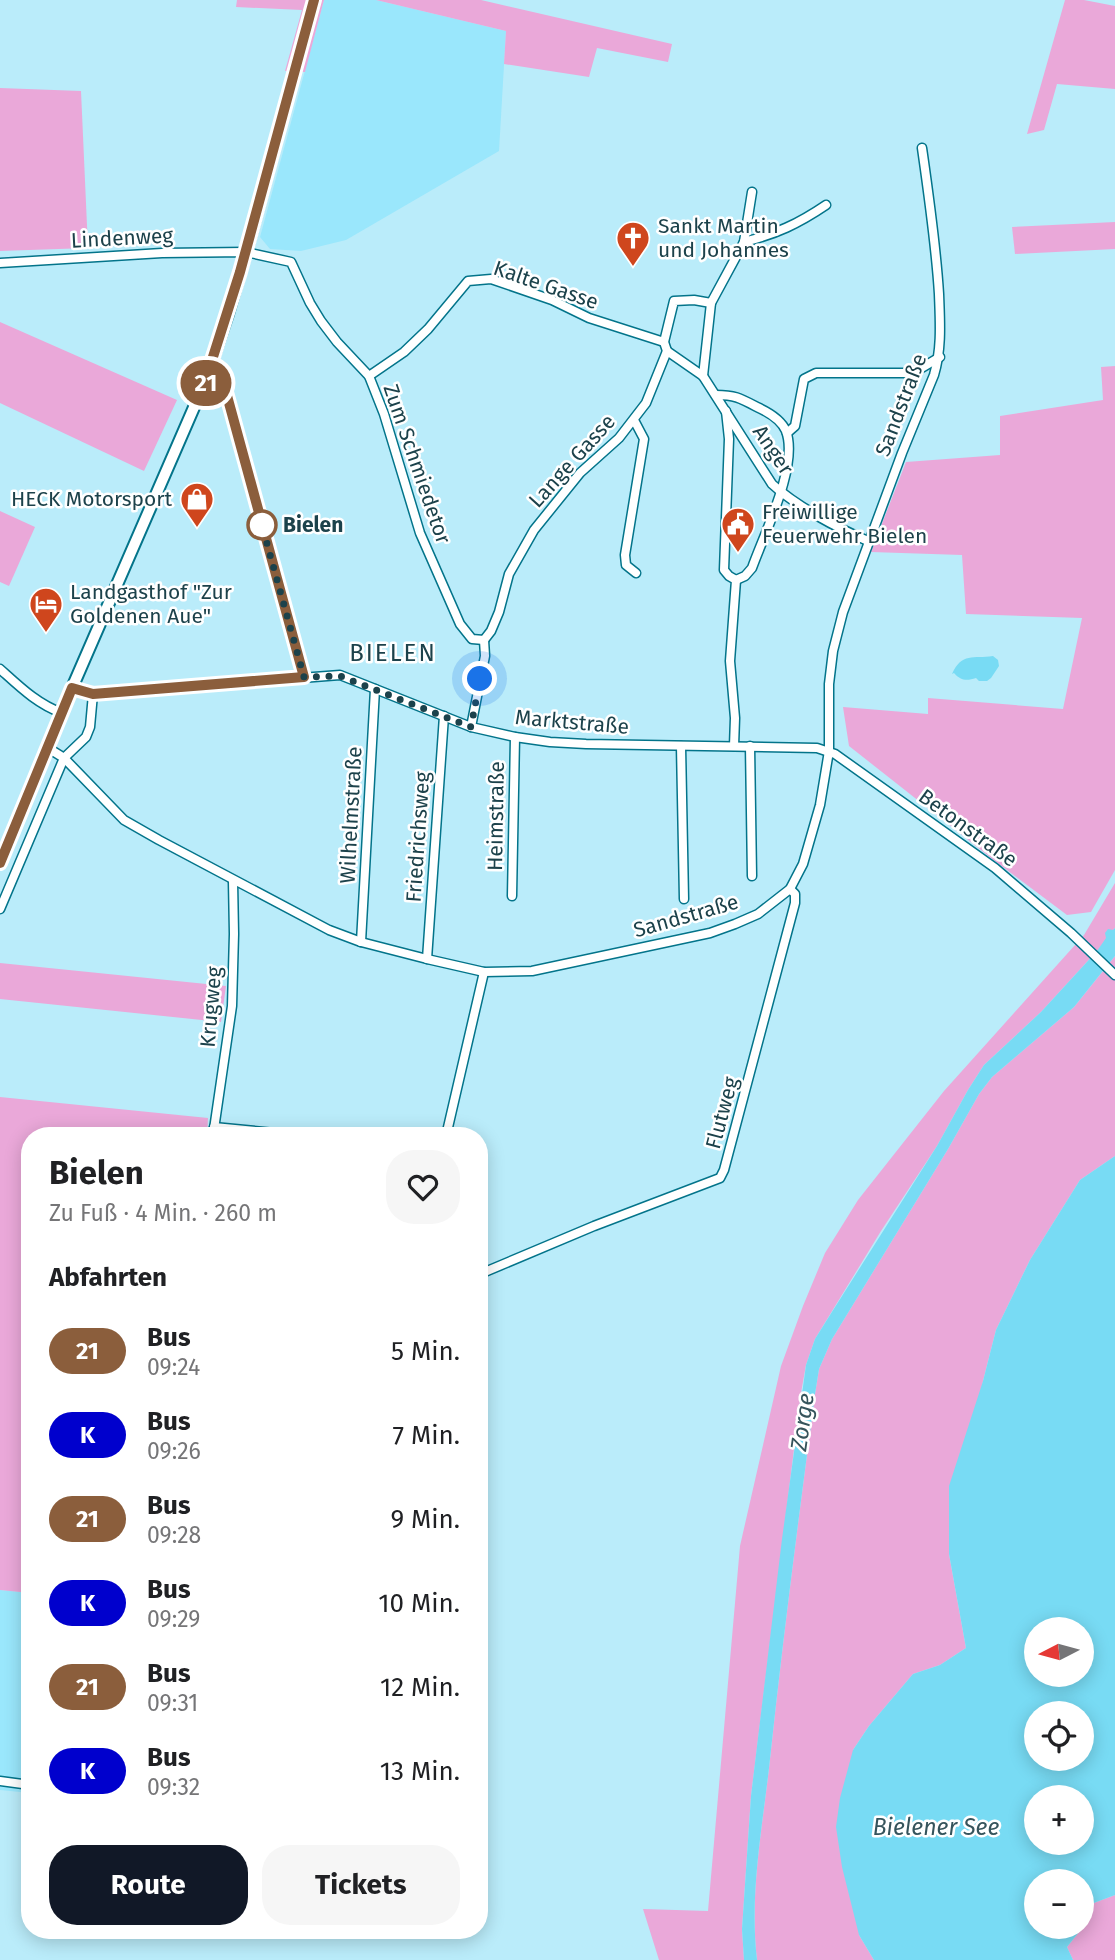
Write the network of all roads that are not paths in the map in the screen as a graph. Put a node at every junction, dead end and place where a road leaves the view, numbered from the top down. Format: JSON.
{"nodes":[{"id":1,"x":314,"y":0,"type":"edge"},
{"id":2,"x":922,"y":148,"type":"dead end"},
{"id":3,"x":752,"y":192,"type":"dead end"},
{"id":4,"x":826,"y":205,"type":"dead end"},
{"id":5,"x":744,"y":243,"type":"junction"},
{"id":6,"x":246,"y":251,"type":"junction"},
{"id":7,"x":0,"y":262,"type":"edge"},
{"id":8,"x":711,"y":303,"type":"junction"},
{"id":9,"x":665,"y":346,"type":"junction"},
{"id":10,"x":940,"y":357,"type":"junction"},
{"id":11,"x":369,"y":376,"type":"junction"},
{"id":12,"x":703,"y":376,"type":"junction"},
{"id":13,"x":205,"y":382,"type":"junction"},
{"id":14,"x":716,"y":395,"type":"junction"},
{"id":15,"x":726,"y":411,"type":"junction"},
{"id":16,"x":634,"y":420,"type":"junction"},
{"id":17,"x":786,"y":433,"type":"junction"},
{"id":18,"x":782,"y":493,"type":"junction"},
{"id":19,"x":868,"y":541,"type":"junction"},
{"id":20,"x":636,"y":573,"type":"dead end"},
{"id":21,"x":737,"y":580,"type":"junction"},
{"id":22,"x":484,"y":640,"type":"junction"},
{"id":23,"x":0,"y":669,"type":"edge"},
{"id":24,"x":304,"y":677,"type":"junction"},
{"id":25,"x":72,"y":688,"type":"junction"},
{"id":26,"x":375,"y":689,"type":"junction"},
{"id":27,"x":93,"y":694,"type":"junction"},
{"id":28,"x":62,"y":713,"type":"junction"},
{"id":29,"x":444,"y":716,"type":"junction"},
{"id":30,"x":471,"y":727,"type":"junction"},
{"id":31,"x":515,"y":737,"type":"junction"},
{"id":32,"x":681,"y":746,"type":"junction"},
{"id":33,"x":734,"y":746,"type":"junction"},
{"id":34,"x":750,"y":746,"type":"junction"},
{"id":35,"x":48,"y":748,"type":"junction"},
{"id":36,"x":829,"y":751,"type":"junction"},
{"id":37,"x":64,"y":758,"type":"junction"},
{"id":38,"x":0,"y":863,"type":"edge"},
{"id":39,"x":752,"y":876,"type":"dead end"},
{"id":40,"x":233,"y":881,"type":"junction"},
{"id":41,"x":790,"y":888,"type":"junction"},
{"id":42,"x":512,"y":896,"type":"dead end"},
{"id":43,"x":684,"y":899,"type":"dead end"},
{"id":44,"x":0,"y":909,"type":"edge"},
{"id":45,"x":361,"y":942,"type":"junction"},
{"id":46,"x":427,"y":959,"type":"junction"},
{"id":47,"x":484,"y":972,"type":"junction"},
{"id":48,"x":1115,"y":975,"type":"edge"},
{"id":49,"x":214,"y":1127,"type":"edge"},
{"id":50,"x":448,"y":1127,"type":"edge"},
{"id":51,"x":488,"y":1271,"type":"edge"},
{"id":52,"x":0,"y":1781,"type":"edge"},
{"id":53,"x":21,"y":1784,"type":"edge"}],
"edges":[{"from":1,"to":6,"type":"main road"},
{"from":2,"to":10,"type":"street","name":"Sandstraße"},
{"from":3,"to":5,"type":"street"},
{"from":4,"to":5,"type":"street"},
{"from":5,"to":8,"type":"street"},
{"from":6,"to":7,"type":"street","name":"Lindenweg"},
{"from":6,"to":11,"type":"street","name":"Zum Schmiedetor"},
{"from":6,"to":13,"type":"main road"},
{"from":8,"to":9,"type":"street","name":"Lange Gasse"},
{"from":8,"to":12,"type":"street"},
{"from":9,"to":11,"type":"street","name":"Kalte Gasse"},
{"from":9,"to":12,"type":"street","name":"Kalte Gasse"},
{"from":9,"to":16,"type":"street","name":"Lange Gasse"},
{"from":10,"to":17,"type":"street"},
{"from":10,"to":19,"type":"street","name":"Sandstraße"},
{"from":11,"to":22,"type":"street","name":"Zum Schmiedetor"},
{"from":12,"to":14,"type":"street","name":"Anger"},
{"from":13,"to":24,"type":"street"},
{"from":13,"to":25,"type":"main road"},
{"from":14,"to":15,"type":"street","name":"Anger"},
{"from":14,"to":17,"type":"street"},
{"from":15,"to":18,"type":"street","name":"Anger"},
{"from":15,"to":21,"type":"street","name":"Anger"},
{"from":16,"to":20,"type":"street"},
{"from":16,"to":22,"type":"street","name":"Lange Gasse"},
{"from":17,"to":18,"type":"street"},
{"from":18,"to":19,"type":"street"},
{"from":18,"to":21,"type":"street","name":"Anger"},
{"from":19,"to":36,"type":"street","name":"Sandstraße"},
{"from":21,"to":33,"type":"street","name":"Anger"},
{"from":22,"to":30,"type":"street"},
{"from":23,"to":28,"type":"street"},
{"from":24,"to":26,"type":"street","name":"Marktstraße"},
{"from":24,"to":27,"type":"street","name":"Marktstraße"},
{"from":25,"to":27,"type":"street","name":"Marktstraße"},
{"from":25,"to":28,"type":"main road"},
{"from":26,"to":29,"type":"street","name":"Marktstraße"},
{"from":26,"to":45,"type":"street","name":"Wilhelmstraße"},
{"from":27,"to":37,"type":"street"},
{"from":28,"to":35,"type":"main road"},
{"from":29,"to":30,"type":"street","name":"Marktstraße"},
{"from":29,"to":46,"type":"street","name":"Friedrichsweg"},
{"from":30,"to":31,"type":"street","name":"Marktstraße"},
{"from":31,"to":32,"type":"street","name":"Marktstraße"},
{"from":31,"to":42,"type":"street","name":"Heimstraße"},
{"from":32,"to":33,"type":"street","name":"Marktstraße"},
{"from":32,"to":43,"type":"street"},
{"from":33,"to":34,"type":"street","name":"Marktstraße"},
{"from":34,"to":36,"type":"street","name":"Marktstraße"},
{"from":34,"to":39,"type":"street"},
{"from":35,"to":37,"type":"street","name":"Sandstraße"},
{"from":35,"to":38,"type":"main road"},
{"from":36,"to":41,"type":"street","name":"Sandstraße"},
{"from":36,"to":48,"type":"street","name":"Betonstraße"},
{"from":37,"to":40,"type":"street","name":"Sandstraße"},
{"from":37,"to":44,"type":"street"},
{"from":40,"to":45,"type":"street","name":"Sandstraße"},
{"from":40,"to":49,"type":"street","name":"Krugweg"},
{"from":41,"to":47,"type":"street","name":"Sandstraße"},
{"from":41,"to":51,"type":"street","name":"Flutweg"},
{"from":45,"to":46,"type":"street","name":"Sandstraße"},
{"from":46,"to":47,"type":"street","name":"Sandstraße"},
{"from":47,"to":50,"type":"street"},
{"from":52,"to":53,"type":"street"}]}
